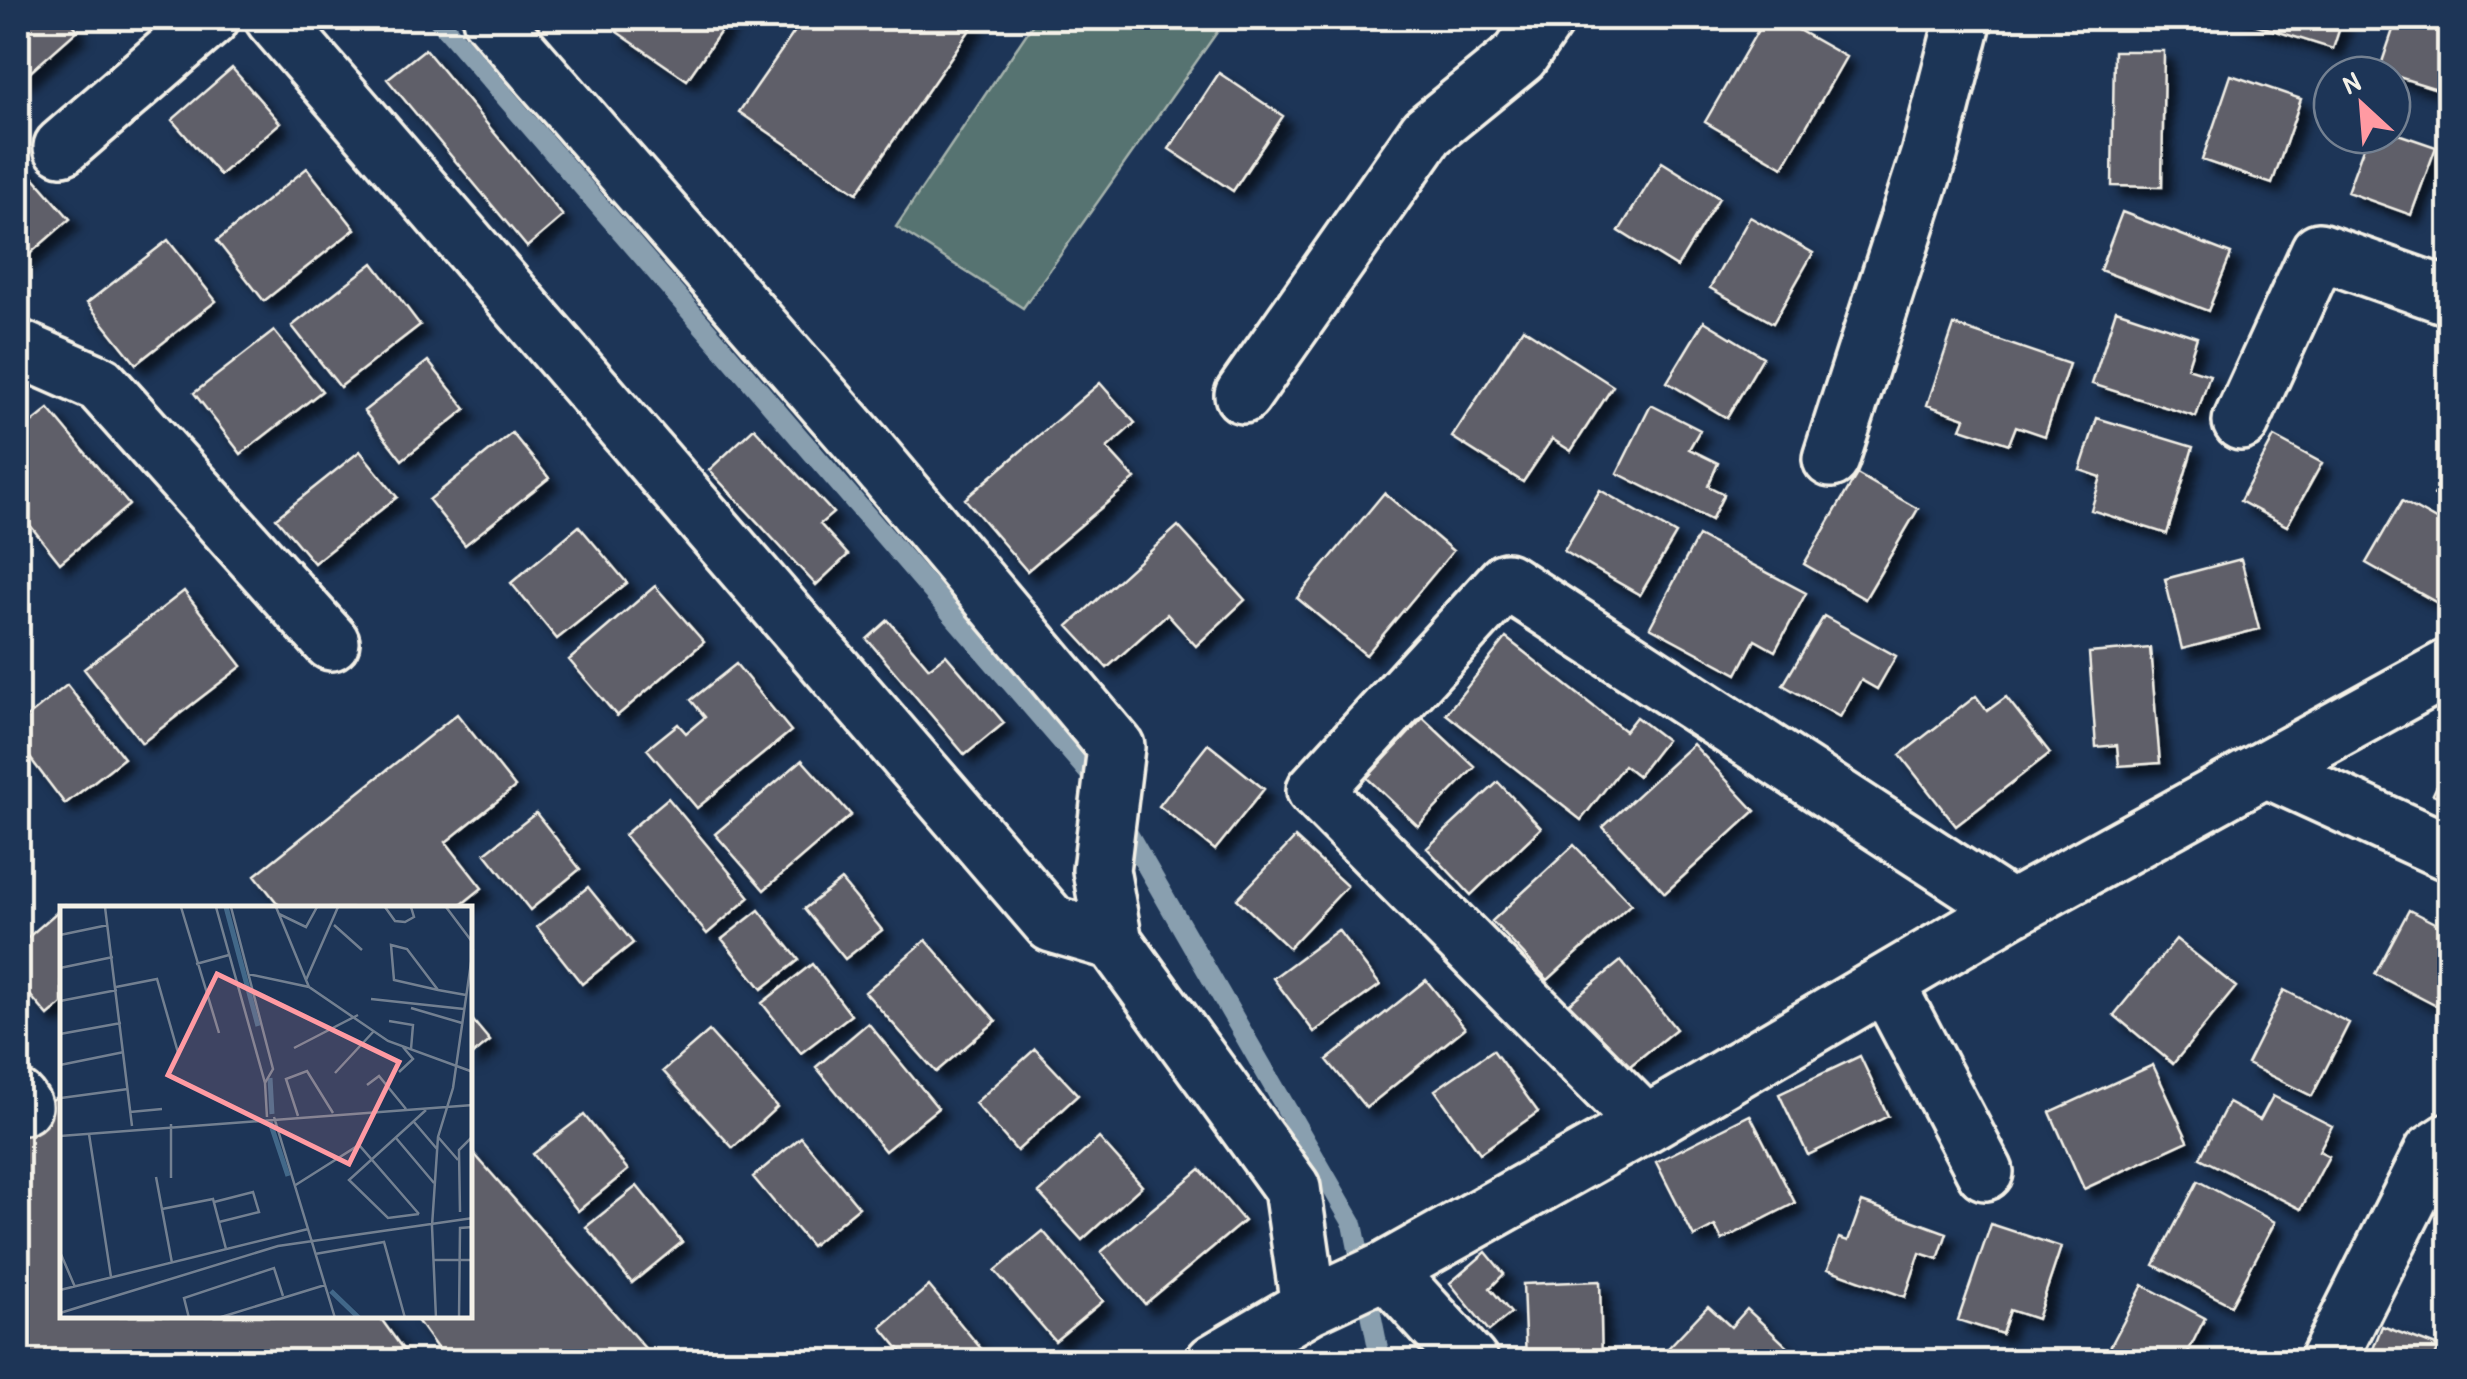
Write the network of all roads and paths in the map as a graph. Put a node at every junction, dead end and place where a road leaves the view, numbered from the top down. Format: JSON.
{"nodes":[{"id":1,"x":211,"y":18,"type":"edge"},
{"id":2,"x":272,"y":18,"type":"edge"},
{"id":3,"x":491,"y":18,"type":"edge"},
{"id":4,"x":1546,"y":18,"type":"edge"},
{"id":5,"x":1964,"y":18,"type":"edge"},
{"id":6,"x":62,"y":148,"type":"dead end"},
{"id":7,"x":2450,"y":298,"type":"edge"},
{"id":8,"x":18,"y":348,"type":"edge"},
{"id":9,"x":1243,"y":395,"type":"dead end"},
{"id":10,"x":2241,"y":422,"type":"dead end"},
{"id":11,"x":1831,"y":459,"type":"dead end"},
{"id":12,"x":332,"y":642,"type":"dead end"},
{"id":13,"x":2450,"y":667,"type":"edge"},
{"id":14,"x":2266,"y":768,"type":"junction"},
{"id":15,"x":2450,"y":854,"type":"edge"},
{"id":16,"x":2011,"y":909,"type":"junction"},
{"id":17,"x":1114,"y":942,"type":"junction"},
{"id":18,"x":1886,"y":982,"type":"junction"},
{"id":19,"x":1646,"y":1124,"type":"junction"},
{"id":20,"x":2450,"y":1140,"type":"edge"},
{"id":21,"x":1985,"y":1172,"type":"dead end"},
{"id":22,"x":1386,"y":1270,"type":"junction"},
{"id":23,"x":1310,"y":1306,"type":"junction"},
{"id":24,"x":1214,"y":1362,"type":"edge"},
{"id":25,"x":1470,"y":1362,"type":"edge"},
{"id":26,"x":2326,"y":1362,"type":"edge"}],
"edges":[{"from":1,"to":6,"type":"street"},
{"from":2,"to":17,"type":"street"},
{"from":3,"to":17,"type":"street"},
{"from":4,"to":9,"type":"street"},
{"from":5,"to":11,"type":"street"},
{"from":7,"to":10,"type":"street"},
{"from":8,"to":12,"type":"street"},
{"from":13,"to":14,"type":"street"},
{"from":14,"to":15,"type":"street"},
{"from":14,"to":16,"type":"street"},
{"from":16,"to":18,"type":"street"},
{"from":16,"to":19,"type":"street"},
{"from":17,"to":23,"type":"street"},
{"from":18,"to":19,"type":"street"},
{"from":18,"to":21,"type":"street"},
{"from":19,"to":22,"type":"street"},
{"from":20,"to":26,"type":"street"},
{"from":22,"to":23,"type":"street"},
{"from":22,"to":25,"type":"street"},
{"from":23,"to":24,"type":"street"}]}
